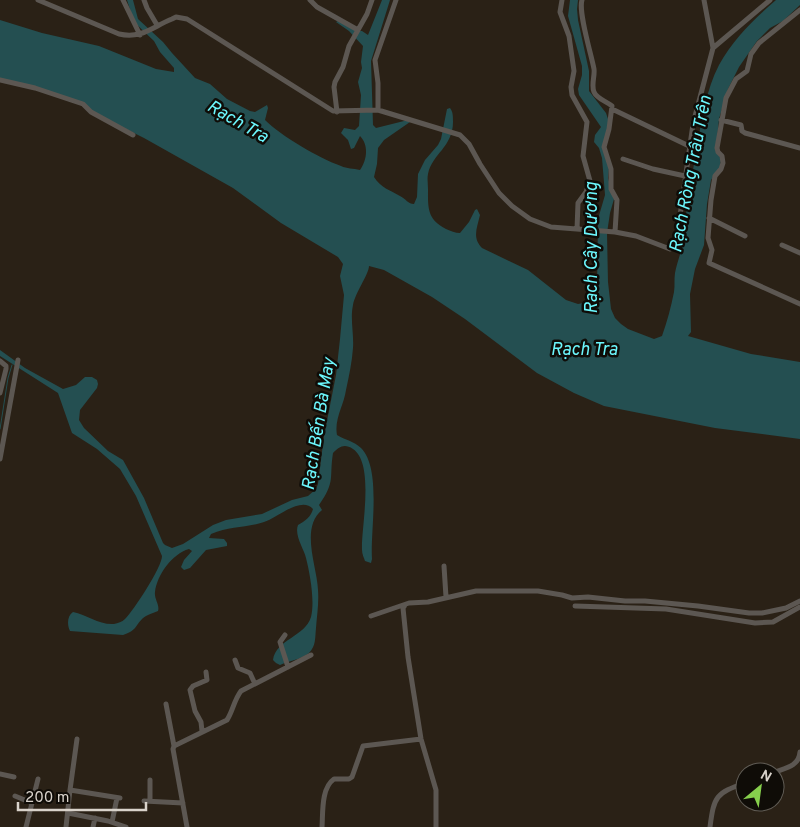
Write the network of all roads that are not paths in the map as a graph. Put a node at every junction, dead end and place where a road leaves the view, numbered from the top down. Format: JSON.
{"nodes":[{"id":1,"x":38,"y":0,"type":"edge"},
{"id":2,"x":123,"y":0,"type":"edge"},
{"id":3,"x":144,"y":0,"type":"edge"},
{"id":4,"x":310,"y":0,"type":"edge"},
{"id":5,"x":372,"y":0,"type":"edge"},
{"id":6,"x":396,"y":0,"type":"edge"},
{"id":7,"x":562,"y":0,"type":"edge"},
{"id":8,"x":582,"y":0,"type":"edge"},
{"id":9,"x":704,"y":0,"type":"edge"},
{"id":10,"x":770,"y":0,"type":"edge"},
{"id":11,"x":800,"y":10,"type":"edge"},
{"id":12,"x":155,"y":26,"type":"junction"},
{"id":13,"x":358,"y":30,"type":"junction"},
{"id":14,"x":142,"y":34,"type":"junction"},
{"id":15,"x":712,"y":48,"type":"junction"},
{"id":16,"x":0,"y":80,"type":"edge"},
{"id":17,"x":612,"y":109,"type":"junction"},
{"id":18,"x":377,"y":110,"type":"junction"},
{"id":19,"x":338,"y":112,"type":"junction"},
{"id":20,"x":722,"y":120,"type":"junction"},
{"id":21,"x":132,"y":135,"type":"dead end"},
{"id":22,"x":689,"y":146,"type":"junction"},
{"id":23,"x":800,"y":148,"type":"edge"},
{"id":24,"x":623,"y":159,"type":"dead end"},
{"id":25,"x":685,"y":176,"type":"junction"},
{"id":26,"x":709,"y":218,"type":"junction"},
{"id":27,"x":577,"y":229,"type":"junction"},
{"id":28,"x":614,"y":232,"type":"junction"},
{"id":29,"x":745,"y":236,"type":"dead end"},
{"id":30,"x":782,"y":244,"type":"dead end"},
{"id":31,"x":800,"y":253,"type":"edge"},
{"id":32,"x":800,"y":304,"type":"edge"},
{"id":33,"x":0,"y":361,"type":"edge"},
{"id":34,"x":18,"y":361,"type":"dead end"},
{"id":35,"x":0,"y":394,"type":"edge"},
{"id":36,"x":0,"y":458,"type":"edge"},
{"id":37,"x":444,"y":566,"type":"dead end"},
{"id":38,"x":446,"y":597,"type":"junction"},
{"id":39,"x":800,"y":601,"type":"edge"},
{"id":40,"x":406,"y":604,"type":"junction"},
{"id":41,"x":575,"y":606,"type":"dead end"},
{"id":42,"x":800,"y":607,"type":"edge"},
{"id":43,"x":371,"y":616,"type":"dead end"},
{"id":44,"x":285,"y":635,"type":"dead end"},
{"id":45,"x":311,"y":655,"type":"dead end"},
{"id":46,"x":235,"y":660,"type":"dead end"},
{"id":47,"x":287,"y":665,"type":"junction"},
{"id":48,"x":206,"y":672,"type":"dead end"},
{"id":49,"x":254,"y":684,"type":"junction"},
{"id":50,"x":166,"y":704,"type":"dead end"},
{"id":51,"x":202,"y":731,"type":"junction"},
{"id":52,"x":77,"y":739,"type":"dead end"},
{"id":53,"x":421,"y":739,"type":"junction"},
{"id":54,"x":174,"y":746,"type":"junction"},
{"id":55,"x":800,"y":752,"type":"edge"},
{"id":56,"x":785,"y":768,"type":"edge"},
{"id":57,"x":0,"y":774,"type":"edge"},
{"id":58,"x":14,"y":777,"type":"dead end"},
{"id":59,"x":38,"y":779,"type":"dead end"},
{"id":60,"x":150,"y":780,"type":"dead end"},
{"id":61,"x":735,"y":787,"type":"edge"},
{"id":62,"x":70,"y":790,"type":"junction"},
{"id":63,"x":15,"y":796,"type":"dead end"},
{"id":64,"x":32,"y":803,"type":"junction"},
{"id":65,"x":184,"y":803,"type":"junction"},
{"id":66,"x":68,"y":813,"type":"junction"},
{"id":67,"x":95,"y":818,"type":"junction"},
{"id":68,"x":112,"y":822,"type":"junction"},
{"id":69,"x":26,"y":827,"type":"edge"},
{"id":70,"x":66,"y":827,"type":"edge"},
{"id":71,"x":93,"y":827,"type":"edge"},
{"id":72,"x":126,"y":827,"type":"edge"},
{"id":73,"x":187,"y":827,"type":"edge"},
{"id":74,"x":322,"y":827,"type":"edge"},
{"id":75,"x":436,"y":827,"type":"edge"},
{"id":76,"x":710,"y":827,"type":"edge"}],
"edges":[{"from":1,"to":14,"type":"street"},
{"from":2,"to":14,"type":"street"},
{"from":3,"to":12,"type":"street"},
{"from":4,"to":13,"type":"street"},
{"from":5,"to":13,"type":"street"},
{"from":6,"to":18,"type":"street"},
{"from":7,"to":27,"type":"street"},
{"from":8,"to":17,"type":"street"},
{"from":9,"to":15,"type":"street"},
{"from":10,"to":15,"type":"street"},
{"from":11,"to":20,"type":"street"},
{"from":12,"to":14,"type":"street"},
{"from":12,"to":19,"type":"street"},
{"from":13,"to":19,"type":"street"},
{"from":15,"to":22,"type":"street"},
{"from":16,"to":21,"type":"street"},
{"from":17,"to":22,"type":"street"},
{"from":17,"to":28,"type":"street"},
{"from":18,"to":19,"type":"street"},
{"from":18,"to":27,"type":"street"},
{"from":20,"to":23,"type":"street"},
{"from":20,"to":26,"type":"street"},
{"from":22,"to":25,"type":"street"},
{"from":24,"to":25,"type":"street"},
{"from":25,"to":28,"type":"street"},
{"from":26,"to":29,"type":"street"},
{"from":26,"to":32,"type":"street"},
{"from":27,"to":28,"type":"street"},
{"from":30,"to":31,"type":"street"},
{"from":33,"to":35,"type":"street"},
{"from":34,"to":36,"type":"street"},
{"from":37,"to":38,"type":"street"},
{"from":38,"to":39,"type":"street"},
{"from":38,"to":40,"type":"street"},
{"from":40,"to":43,"type":"street"},
{"from":40,"to":53,"type":"street"},
{"from":41,"to":42,"type":"street"},
{"from":44,"to":47,"type":"street"},
{"from":45,"to":47,"type":"street"},
{"from":46,"to":49,"type":"street"},
{"from":47,"to":49,"type":"street"},
{"from":48,"to":51,"type":"street"},
{"from":49,"to":51,"type":"street"},
{"from":50,"to":54,"type":"street"},
{"from":51,"to":54,"type":"street"},
{"from":52,"to":62,"type":"street"},
{"from":53,"to":74,"type":"street"},
{"from":53,"to":75,"type":"street"},
{"from":54,"to":65,"type":"street"},
{"from":55,"to":56,"type":"street"},
{"from":57,"to":58,"type":"street"},
{"from":59,"to":64,"type":"street"},
{"from":60,"to":65,"type":"street"},
{"from":61,"to":76,"type":"street"},
{"from":62,"to":66,"type":"street"},
{"from":62,"to":68,"type":"street"},
{"from":63,"to":64,"type":"street"},
{"from":64,"to":69,"type":"street"},
{"from":65,"to":73,"type":"street"},
{"from":66,"to":67,"type":"street"},
{"from":66,"to":70,"type":"street"},
{"from":67,"to":68,"type":"street"},
{"from":67,"to":71,"type":"street"},
{"from":68,"to":72,"type":"street"}]}
